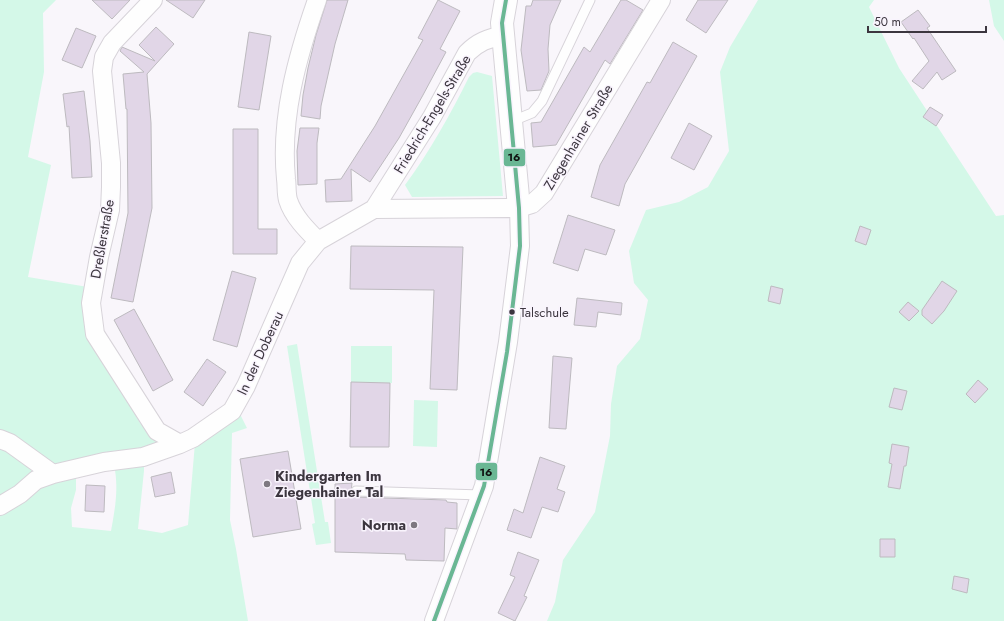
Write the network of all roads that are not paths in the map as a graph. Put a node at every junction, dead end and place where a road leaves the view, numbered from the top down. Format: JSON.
{"nodes":[{"id":1,"x":153,"y":0,"type":"edge"},
{"id":2,"x":317,"y":0,"type":"edge"},
{"id":3,"x":506,"y":0,"type":"edge"},
{"id":4,"x":590,"y":0,"type":"edge"},
{"id":5,"x":661,"y":0,"type":"edge"},
{"id":6,"x":503,"y":36,"type":"junction"},
{"id":7,"x":510,"y":122,"type":"junction"},
{"id":8,"x":519,"y":208,"type":"junction"},
{"id":9,"x":374,"y":209,"type":"junction"},
{"id":10,"x":318,"y":242,"type":"junction"},
{"id":11,"x":0,"y":439,"type":"edge"},
{"id":12,"x":180,"y":444,"type":"junction"},
{"id":13,"x":53,"y":474,"type":"junction"},
{"id":14,"x":356,"y":491,"type":"dead end"},
{"id":15,"x":482,"y":495,"type":"junction"},
{"id":16,"x":0,"y":506,"type":"edge"},
{"id":17,"x":434,"y":621,"type":"edge"}],
"edges":[{"from":1,"to":12,"type":"street","name":"Dreßlerstraße"},
{"from":2,"to":10,"type":"street"},
{"from":3,"to":6,"type":"street"},
{"from":4,"to":7,"type":"lane"},
{"from":5,"to":8,"type":"street","name":"Ziegenhainer Straße"},
{"from":6,"to":7,"type":"street"},
{"from":6,"to":9,"type":"street","name":"Friedrich-Engels-Straße"},
{"from":7,"to":8,"type":"street"},
{"from":8,"to":9,"type":"street"},
{"from":8,"to":15,"type":"street"},
{"from":9,"to":10,"type":"street","name":"Friedrich-Engels-Straße"},
{"from":10,"to":12,"type":"street","name":"In der Doberau"},
{"from":11,"to":13,"type":"street"},
{"from":12,"to":13,"type":"street","name":"In der Doberau"},
{"from":13,"to":16,"type":"street","name":"In der Doberau"},
{"from":14,"to":15,"type":"lane"},
{"from":15,"to":17,"type":"street"}]}
